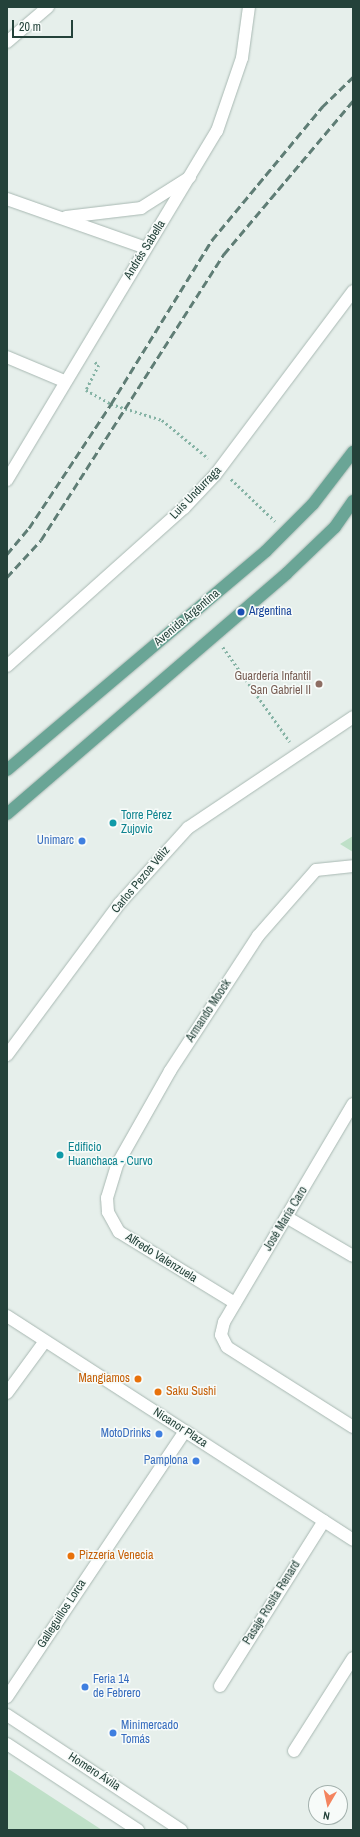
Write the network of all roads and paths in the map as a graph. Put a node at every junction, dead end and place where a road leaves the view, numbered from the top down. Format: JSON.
{"nodes":[{"id":1,"x":48,"y":7,"type":"edge"},
{"id":2,"x":249,"y":7,"type":"edge"},
{"id":3,"x":7,"y":42,"type":"edge"},
{"id":4,"x":190,"y":176,"type":"junction"},
{"id":5,"x":7,"y":199,"type":"edge"},
{"id":6,"x":63,"y":217,"type":"junction"},
{"id":7,"x":146,"y":248,"type":"junction"},
{"id":8,"x":353,"y":291,"type":"edge"},
{"id":9,"x":81,"y":354,"type":"junction"},
{"id":10,"x":7,"y":357,"type":"edge"},
{"id":11,"x":64,"y":381,"type":"junction"},
{"id":12,"x":353,"y":452,"type":"edge"},
{"id":13,"x":220,"y":468,"type":"junction"},
{"id":14,"x":7,"y":480,"type":"edge"},
{"id":15,"x":353,"y":502,"type":"edge"},
{"id":16,"x":281,"y":526,"type":"dead end"},
{"id":17,"x":215,"y":636,"type":"junction"},
{"id":18,"x":7,"y":666,"type":"edge"},
{"id":19,"x":353,"y":717,"type":"edge"},
{"id":20,"x":297,"y":752,"type":"junction"},
{"id":21,"x":7,"y":770,"type":"edge"},
{"id":22,"x":7,"y":814,"type":"edge"},
{"id":23,"x":353,"y":866,"type":"edge"},
{"id":24,"x":7,"y":1055,"type":"edge"},
{"id":25,"x":353,"y":1104,"type":"edge"},
{"id":26,"x":108,"y":1198,"type":"joint"},
{"id":27,"x":288,"y":1218,"type":"junction"},
{"id":28,"x":353,"y":1256,"type":"edge"},
{"id":29,"x":235,"y":1303,"type":"junction"},
{"id":30,"x":7,"y":1316,"type":"edge"},
{"id":31,"x":45,"y":1341,"type":"junction"},
{"id":32,"x":7,"y":1393,"type":"edge"},
{"id":33,"x":353,"y":1427,"type":"edge"},
{"id":34,"x":185,"y":1431,"type":"junction"},
{"id":35,"x":324,"y":1521,"type":"junction"},
{"id":36,"x":353,"y":1540,"type":"edge"},
{"id":37,"x":353,"y":1658,"type":"edge"},
{"id":38,"x":220,"y":1686,"type":"dead end"},
{"id":39,"x":7,"y":1698,"type":"edge"},
{"id":40,"x":7,"y":1715,"type":"edge"},
{"id":41,"x":7,"y":1744,"type":"edge"},
{"id":42,"x":294,"y":1751,"type":"dead end"},
{"id":43,"x":138,"y":1830,"type":"edge"},
{"id":44,"x":181,"y":1830,"type":"edge"}],
"edges":[{"from":1,"to":3,"type":"street"},
{"from":2,"to":4,"type":"street","name":"Andrés Sabella"},
{"from":4,"to":6,"type":"street"},
{"from":4,"to":7,"type":"street","name":"Andrés Sabella"},
{"from":5,"to":6,"type":"street"},
{"from":6,"to":7,"type":"street"},
{"from":7,"to":9,"type":"street","name":"Andrés Sabella"},
{"from":8,"to":13,"type":"street","name":"Luis Undurraga"},
{"from":9,"to":11,"type":"street","name":"Andrés Sabella"},
{"from":9,"to":13,"type":"path"},
{"from":10,"to":11,"type":"street"},
{"from":11,"to":14,"type":"street","name":"Andrés Sabella"},
{"from":12,"to":21,"type":"main road","name":"Avenida Argentina"},
{"from":13,"to":16,"type":"path"},
{"from":13,"to":18,"type":"street","name":"Luis Undurraga"},
{"from":15,"to":17,"type":"main road"},
{"from":17,"to":20,"type":"path"},
{"from":17,"to":22,"type":"main road"},
{"from":19,"to":20,"type":"street","name":"Carlos Pezoa Véliz"},
{"from":20,"to":24,"type":"street","name":"Carlos Pezoa Véliz"},
{"from":23,"to":26,"type":"street","name":"Armando Moock"},
{"from":25,"to":27,"type":"street","name":"José María Caro"},
{"from":26,"to":29,"type":"street","name":"Alfredo Valenzuela"},
{"from":27,"to":28,"type":"street"},
{"from":27,"to":29,"type":"street","name":"José María Caro"},
{"from":29,"to":33,"type":"street","name":"José María Caro"},
{"from":30,"to":31,"type":"street","name":"Nicanor Plaza"},
{"from":31,"to":32,"type":"street"},
{"from":31,"to":34,"type":"street","name":"Nicanor Plaza"},
{"from":34,"to":35,"type":"street","name":"Nicanor Plaza"},
{"from":34,"to":39,"type":"street","name":"Galleguillos Lorca"},
{"from":35,"to":36,"type":"street","name":"Nicanor Plaza"},
{"from":35,"to":38,"type":"street","name":"Pasaje Rosita Renard"},
{"from":37,"to":42,"type":"street"},
{"from":40,"to":44,"type":"street","name":"Homero Ávila"},
{"from":41,"to":43,"type":"street","name":"Homero Ávila"}]}
